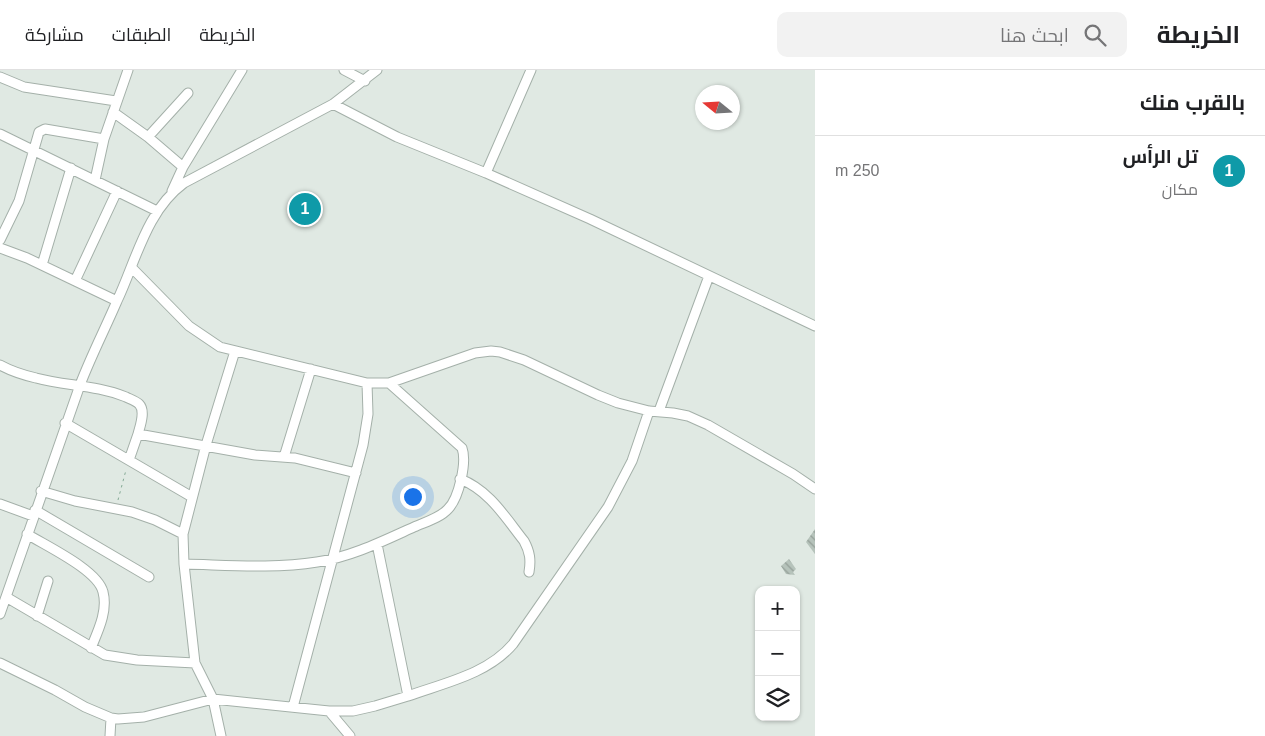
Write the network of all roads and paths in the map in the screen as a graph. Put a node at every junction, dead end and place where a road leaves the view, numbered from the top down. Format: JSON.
{"nodes":[{"id":1,"x":128,"y":70,"type":"edge"},
{"id":2,"x":344,"y":70,"type":"edge"},
{"id":3,"x":377,"y":70,"type":"edge"},
{"id":4,"x":531,"y":70,"type":"edge"},
{"id":5,"x":237,"y":72,"type":"edge"},
{"id":6,"x":0,"y":77,"type":"edge"},
{"id":7,"x":364,"y":80,"type":"junction"},
{"id":8,"x":188,"y":93,"type":"dead end"},
{"id":9,"x":116,"y":101,"type":"junction"},
{"id":10,"x":333,"y":104,"type":"junction"},
{"id":11,"x":113,"y":112,"type":"junction"},
{"id":12,"x":0,"y":134,"type":"edge"},
{"id":13,"x":148,"y":137,"type":"junction"},
{"id":14,"x":104,"y":140,"type":"junction"},
{"id":15,"x":33,"y":150,"type":"junction"},
{"id":16,"x":71,"y":168,"type":"junction"},
{"id":17,"x":183,"y":168,"type":"junction"},
{"id":18,"x":486,"y":173,"type":"junction"},
{"id":19,"x":95,"y":180,"type":"junction"},
{"id":20,"x":117,"y":191,"type":"junction"},
{"id":21,"x":169,"y":196,"type":"junction"},
{"id":22,"x":157,"y":211,"type":"junction"},
{"id":23,"x":0,"y":240,"type":"edge"},
{"id":24,"x":0,"y":248,"type":"edge"},
{"id":25,"x":42,"y":265,"type":"junction"},
{"id":26,"x":132,"y":268,"type":"junction"},
{"id":27,"x":710,"y":276,"type":"junction"},
{"id":28,"x":75,"y":281,"type":"junction"},
{"id":29,"x":117,"y":302,"type":"junction"},
{"id":30,"x":815,"y":326,"type":"edge"},
{"id":31,"x":235,"y":351,"type":"junction"},
{"id":32,"x":0,"y":365,"type":"edge"},
{"id":33,"x":311,"y":369,"type":"junction"},
{"id":34,"x":367,"y":383,"type":"junction"},
{"id":35,"x":389,"y":383,"type":"junction"},
{"id":36,"x":80,"y":384,"type":"junction"},
{"id":37,"x":649,"y":411,"type":"junction"},
{"id":38,"x":659,"y":411,"type":"junction"},
{"id":39,"x":65,"y":423,"type":"junction"},
{"id":40,"x":138,"y":434,"type":"junction"},
{"id":41,"x":206,"y":445,"type":"junction"},
{"id":42,"x":284,"y":457,"type":"junction"},
{"id":43,"x":130,"y":460,"type":"junction"},
{"id":44,"x":356,"y":473,"type":"junction"},
{"id":45,"x":460,"y":479,"type":"junction"},
{"id":46,"x":815,"y":489,"type":"edge"},
{"id":47,"x":42,"y":491,"type":"junction"},
{"id":48,"x":192,"y":497,"type":"junction"},
{"id":49,"x":0,"y":504,"type":"edge"},
{"id":50,"x":115,"y":508,"type":"junction"},
{"id":51,"x":34,"y":513,"type":"junction"},
{"id":52,"x":27,"y":534,"type":"junction"},
{"id":53,"x":183,"y":534,"type":"junction"},
{"id":54,"x":377,"y":544,"type":"junction"},
{"id":55,"x":332,"y":559,"type":"junction"},
{"id":56,"x":184,"y":564,"type":"junction"},
{"id":57,"x":529,"y":572,"type":"dead end"},
{"id":58,"x":149,"y":577,"type":"dead end"},
{"id":59,"x":48,"y":581,"type":"dead end"},
{"id":60,"x":6,"y":597,"type":"junction"},
{"id":61,"x":0,"y":614,"type":"edge"},
{"id":62,"x":37,"y":616,"type":"junction"},
{"id":63,"x":91,"y":648,"type":"junction"},
{"id":64,"x":0,"y":663,"type":"edge"},
{"id":65,"x":195,"y":663,"type":"junction"},
{"id":66,"x":408,"y":696,"type":"junction"},
{"id":67,"x":213,"y":700,"type":"junction"},
{"id":68,"x":294,"y":707,"type":"junction"},
{"id":69,"x":329,"y":711,"type":"junction"},
{"id":70,"x":111,"y":718,"type":"junction"},
{"id":71,"x":110,"y":736,"type":"edge"},
{"id":72,"x":221,"y":736,"type":"edge"},
{"id":73,"x":350,"y":736,"type":"edge"}],
"edges":[{"from":1,"to":9,"type":"street"},
{"from":2,"to":7,"type":"street"},
{"from":3,"to":7,"type":"street"},
{"from":4,"to":18,"type":"street"},
{"from":5,"to":17,"type":"street"},
{"from":6,"to":9,"type":"street"},
{"from":7,"to":10,"type":"street"},
{"from":8,"to":13,"type":"street"},
{"from":9,"to":11,"type":"street"},
{"from":10,"to":18,"type":"street"},
{"from":10,"to":21,"type":"street"},
{"from":11,"to":13,"type":"street"},
{"from":11,"to":14,"type":"street"},
{"from":12,"to":15,"type":"street"},
{"from":13,"to":17,"type":"street"},
{"from":14,"to":15,"type":"street"},
{"from":14,"to":19,"type":"street"},
{"from":15,"to":16,"type":"street"},
{"from":15,"to":23,"type":"street"},
{"from":16,"to":19,"type":"street"},
{"from":16,"to":25,"type":"street"},
{"from":17,"to":21,"type":"street"},
{"from":18,"to":27,"type":"street"},
{"from":19,"to":20,"type":"street"},
{"from":20,"to":22,"type":"street"},
{"from":20,"to":28,"type":"street"},
{"from":21,"to":22,"type":"street"},
{"from":22,"to":26,"type":"street"},
{"from":24,"to":25,"type":"street"},
{"from":25,"to":28,"type":"street"},
{"from":26,"to":29,"type":"street"},
{"from":26,"to":31,"type":"street"},
{"from":27,"to":30,"type":"street"},
{"from":27,"to":38,"type":"street"},
{"from":28,"to":29,"type":"street"},
{"from":29,"to":36,"type":"street"},
{"from":31,"to":33,"type":"street"},
{"from":31,"to":41,"type":"street"},
{"from":32,"to":36,"type":"street"},
{"from":33,"to":34,"type":"street"},
{"from":33,"to":42,"type":"street"},
{"from":34,"to":35,"type":"street"},
{"from":34,"to":44,"type":"street"},
{"from":35,"to":37,"type":"street"},
{"from":35,"to":45,"type":"street"},
{"from":36,"to":39,"type":"street"},
{"from":36,"to":40,"type":"street"},
{"from":37,"to":38,"type":"street"},
{"from":37,"to":66,"type":"street"},
{"from":38,"to":46,"type":"street"},
{"from":39,"to":43,"type":"street"},
{"from":39,"to":47,"type":"street"},
{"from":40,"to":41,"type":"street"},
{"from":40,"to":43,"type":"street"},
{"from":41,"to":42,"type":"street"},
{"from":41,"to":48,"type":"street"},
{"from":42,"to":44,"type":"street"},
{"from":43,"to":48,"type":"street"},
{"from":43,"to":50,"type":"path"},
{"from":44,"to":55,"type":"street"},
{"from":45,"to":54,"type":"street"},
{"from":45,"to":57,"type":"street"},
{"from":47,"to":50,"type":"street"},
{"from":47,"to":51,"type":"street"},
{"from":48,"to":53,"type":"street"},
{"from":49,"to":51,"type":"street"},
{"from":50,"to":53,"type":"street"},
{"from":51,"to":52,"type":"street"},
{"from":51,"to":58,"type":"street"},
{"from":52,"to":60,"type":"street"},
{"from":52,"to":63,"type":"street"},
{"from":53,"to":56,"type":"street"},
{"from":54,"to":55,"type":"street"},
{"from":54,"to":66,"type":"street"},
{"from":55,"to":56,"type":"street"},
{"from":55,"to":68,"type":"street"},
{"from":56,"to":65,"type":"street"},
{"from":59,"to":62,"type":"street"},
{"from":60,"to":61,"type":"street"},
{"from":60,"to":62,"type":"street"},
{"from":62,"to":63,"type":"street"},
{"from":63,"to":65,"type":"street"},
{"from":64,"to":70,"type":"street"},
{"from":65,"to":67,"type":"street"},
{"from":66,"to":69,"type":"street"},
{"from":67,"to":68,"type":"street"},
{"from":67,"to":70,"type":"street"},
{"from":67,"to":72,"type":"street"},
{"from":68,"to":69,"type":"street"},
{"from":69,"to":73,"type":"street"},
{"from":70,"to":71,"type":"street"}]}
